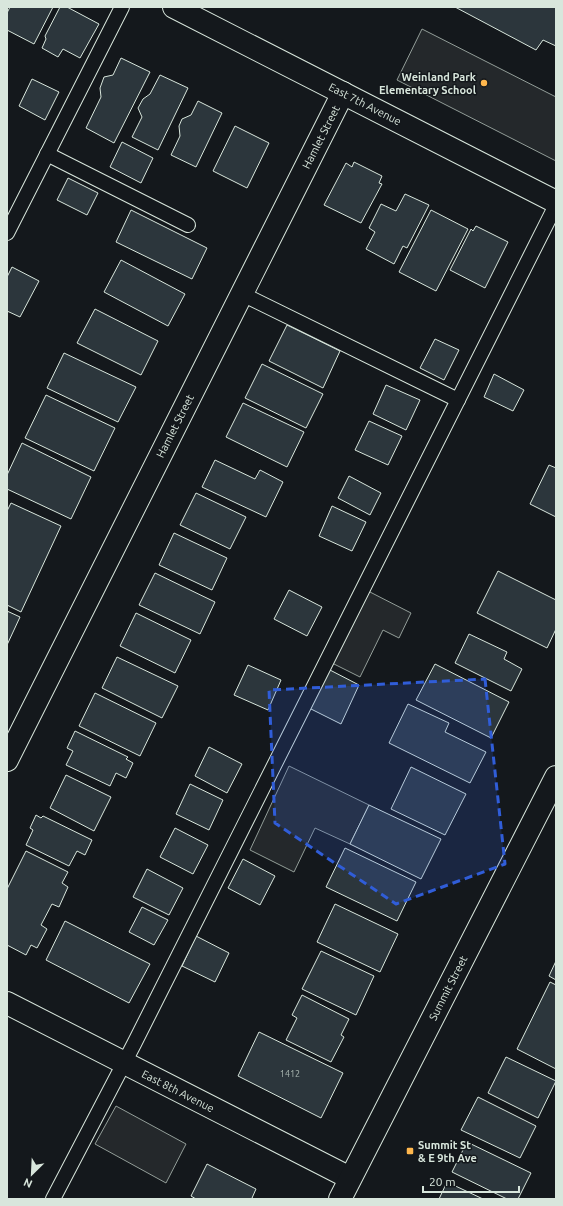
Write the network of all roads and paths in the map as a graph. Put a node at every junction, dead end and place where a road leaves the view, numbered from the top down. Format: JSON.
{"nodes":[{"id":1,"x":122,"y":7,"type":"edge"},
{"id":2,"x":174,"y":7,"type":"edge"},
{"id":3,"x":343,"y":93,"type":"junction"},
{"id":4,"x":47,"y":154,"type":"junction"},
{"id":5,"x":556,"y":202,"type":"edge"},
{"id":6,"x":556,"y":206,"type":"edge"},
{"id":7,"x":188,"y":225,"type":"dead end"},
{"id":8,"x":7,"y":233,"type":"edge"},
{"id":9,"x":242,"y":294,"type":"junction"},
{"id":10,"x":458,"y":400,"type":"junction"},
{"id":11,"x":7,"y":760,"type":"edge"},
{"id":12,"x":556,"y":777,"type":"edge"},
{"id":13,"x":7,"y":1003,"type":"edge"},
{"id":14,"x":124,"y":1063,"type":"junction"},
{"id":15,"x":350,"y":1178,"type":"junction"},
{"id":16,"x":53,"y":1199,"type":"edge"},
{"id":17,"x":340,"y":1199,"type":"edge"}],
"edges":[{"from":1,"to":4,"type":"lane"},
{"from":2,"to":3,"type":"street","name":"East 7th Avenue"},
{"from":3,"to":5,"type":"street","name":"East 7th Avenue"},
{"from":3,"to":9,"type":"street","name":"Hamlet Street"},
{"from":4,"to":7,"type":"lane"},
{"from":4,"to":8,"type":"lane"},
{"from":6,"to":10,"type":"lane"},
{"from":9,"to":10,"type":"lane"},
{"from":9,"to":11,"type":"street","name":"Hamlet Street"},
{"from":10,"to":14,"type":"lane"},
{"from":12,"to":15,"type":"street","name":"Summit Street"},
{"from":13,"to":14,"type":"street","name":"East 8th Avenue"},
{"from":14,"to":15,"type":"street","name":"East 8th Avenue"},
{"from":14,"to":16,"type":"lane"},
{"from":15,"to":17,"type":"street","name":"Summit Street"}]}
